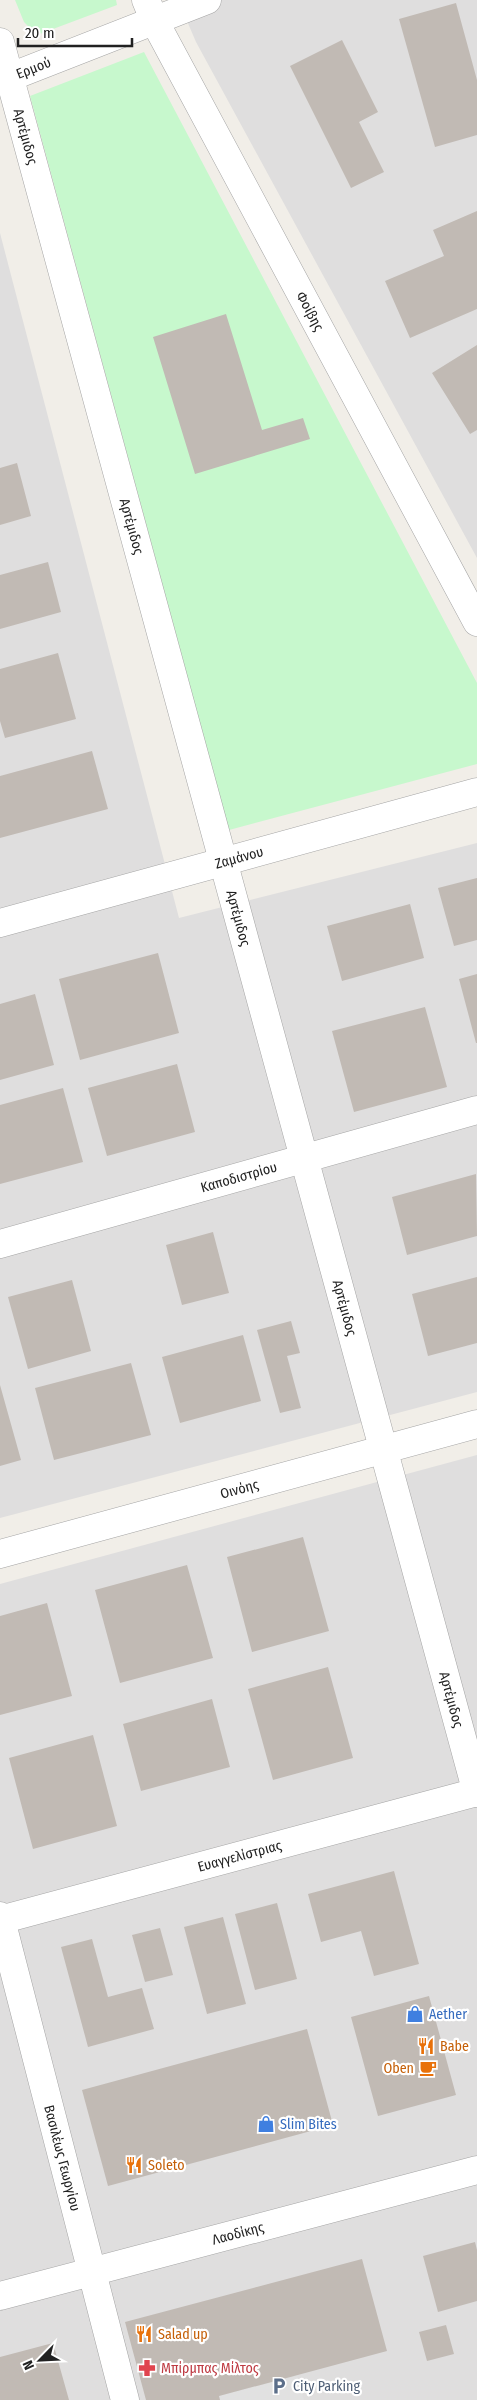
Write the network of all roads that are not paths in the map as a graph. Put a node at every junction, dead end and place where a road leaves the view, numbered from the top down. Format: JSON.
{"nodes":[{"id":1,"x":208,"y":0,"type":"edge"},
{"id":2,"x":150,"y":11,"type":"edge"},
{"id":3,"x":0,"y":42,"type":"edge"},
{"id":4,"x":5,"y":79,"type":"edge"},
{"id":5,"x":477,"y":622,"type":"edge"},
{"id":6,"x":477,"y":792,"type":"edge"},
{"id":7,"x":223,"y":860,"type":"junction"},
{"id":8,"x":0,"y":923,"type":"edge"},
{"id":9,"x":477,"y":1110,"type":"edge"},
{"id":10,"x":304,"y":1158,"type":"junction"},
{"id":11,"x":0,"y":1244,"type":"edge"},
{"id":12,"x":477,"y":1424,"type":"edge"},
{"id":13,"x":383,"y":1450,"type":"junction"},
{"id":14,"x":0,"y":1554,"type":"edge"},
{"id":15,"x":477,"y":1792,"type":"edge"},
{"id":16,"x":0,"y":1918,"type":"edge"},
{"id":17,"x":477,"y":2170,"type":"edge"},
{"id":18,"x":92,"y":2272,"type":"junction"},
{"id":19,"x":0,"y":2296,"type":"edge"},
{"id":20,"x":125,"y":2400,"type":"edge"}],
"edges":[{"from":1,"to":2,"type":"street","name":"Ερμού"},
{"from":2,"to":4,"type":"street","name":"Ερμού"},
{"from":2,"to":5,"type":"street","name":"Φοίβης"},
{"from":3,"to":4,"type":"street","name":"Αρτέμιδος"},
{"from":4,"to":7,"type":"street","name":"Αρτέμιδος"},
{"from":6,"to":7,"type":"street","name":"Ζαμάνου"},
{"from":7,"to":8,"type":"street","name":"Ζαμάνου"},
{"from":7,"to":10,"type":"street","name":"Αρτέμιδος"},
{"from":9,"to":10,"type":"street","name":"Καποδιστρίου"},
{"from":10,"to":11,"type":"street","name":"Καποδιστρίου"},
{"from":10,"to":13,"type":"street","name":"Αρτέμιδος"},
{"from":12,"to":13,"type":"street","name":"Οινόης"},
{"from":13,"to":14,"type":"street","name":"Οινόης"},
{"from":13,"to":15,"type":"street","name":"Αρτέμιδος"},
{"from":15,"to":16,"type":"street","name":"Ευαγγελίστριας"},
{"from":16,"to":18,"type":"street","name":"Βασιλέως Γεωργίου"},
{"from":17,"to":18,"type":"street","name":"Λαοδίκης"},
{"from":18,"to":19,"type":"street","name":"Λαοδίκης"},
{"from":18,"to":20,"type":"street","name":"Βασιλέως Γεωργίου"}]}
